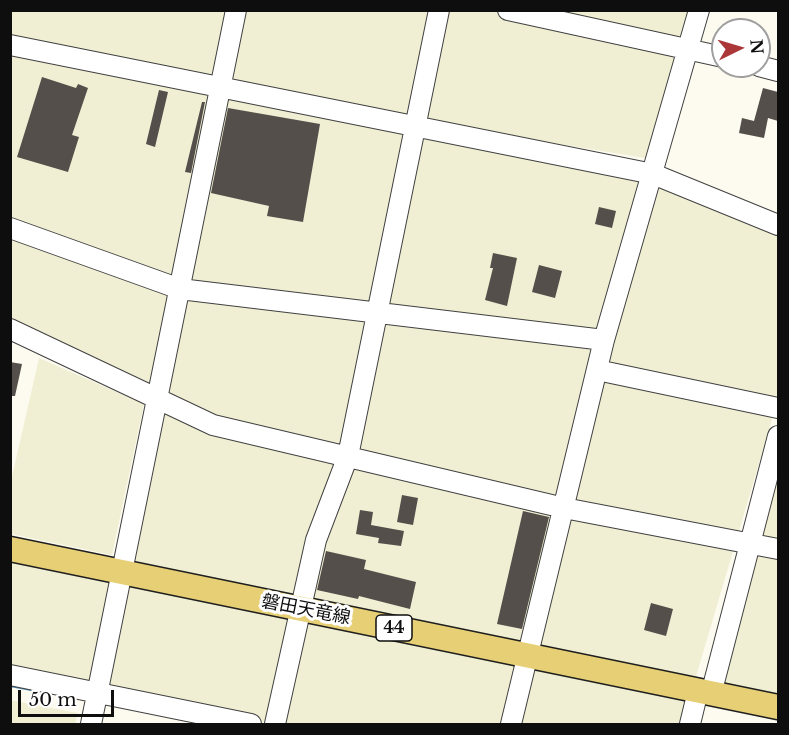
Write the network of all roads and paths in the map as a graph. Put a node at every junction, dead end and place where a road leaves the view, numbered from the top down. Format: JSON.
{"nodes":[{"id":1,"x":236,"y":10,"type":"edge"},
{"id":2,"x":439,"y":10,"type":"edge"},
{"id":3,"x":508,"y":10,"type":"edge"},
{"id":4,"x":699,"y":10,"type":"edge"},
{"id":5,"x":10,"y":45,"type":"edge"},
{"id":6,"x":689,"y":48,"type":"junction"},
{"id":7,"x":711,"y":54,"type":"edge"},
{"id":8,"x":220,"y":88,"type":"junction"},
{"id":9,"x":416,"y":127,"type":"junction"},
{"id":10,"x":653,"y":174,"type":"junction"},
{"id":11,"x":778,"y":225,"type":"edge"},
{"id":12,"x":10,"y":228,"type":"edge"},
{"id":13,"x":180,"y":289,"type":"junction"},
{"id":14,"x":379,"y":312,"type":"junction"},
{"id":15,"x":10,"y":329,"type":"edge"},
{"id":16,"x":604,"y":340,"type":"junction"},
{"id":17,"x":597,"y":370,"type":"junction"},
{"id":18,"x":157,"y":399,"type":"junction"},
{"id":19,"x":778,"y":408,"type":"edge"},
{"id":20,"x":778,"y":436,"type":"edge"},
{"id":21,"x":348,"y":456,"type":"junction"},
{"id":22,"x":564,"y":508,"type":"junction"},
{"id":23,"x":750,"y":544,"type":"junction"},
{"id":24,"x":10,"y":549,"type":"edge"},
{"id":25,"x":778,"y":549,"type":"edge"},
{"id":26,"x":122,"y":573,"type":"junction"},
{"id":27,"x":299,"y":609,"type":"junction"},
{"id":28,"x":528,"y":657,"type":"junction"},
{"id":29,"x":10,"y":675,"type":"edge"},
{"id":30,"x":97,"y":693,"type":"junction"},
{"id":31,"x":704,"y":693,"type":"junction"},
{"id":32,"x":778,"y":707,"type":"edge"},
{"id":33,"x":91,"y":724,"type":"edge"},
{"id":34,"x":251,"y":724,"type":"edge"},
{"id":35,"x":275,"y":724,"type":"edge"},
{"id":36,"x":511,"y":724,"type":"edge"},
{"id":37,"x":690,"y":724,"type":"edge"}],
"edges":[{"from":1,"to":8,"type":"street"},
{"from":2,"to":9,"type":"street"},
{"from":3,"to":6,"type":"street"},
{"from":4,"to":6,"type":"street"},
{"from":5,"to":8,"type":"street"},
{"from":6,"to":7,"type":"street"},
{"from":6,"to":10,"type":"street"},
{"from":8,"to":9,"type":"street"},
{"from":8,"to":13,"type":"street"},
{"from":9,"to":10,"type":"street"},
{"from":9,"to":14,"type":"street"},
{"from":10,"to":11,"type":"street"},
{"from":10,"to":16,"type":"street"},
{"from":12,"to":13,"type":"street"},
{"from":13,"to":14,"type":"street"},
{"from":13,"to":18,"type":"street"},
{"from":14,"to":16,"type":"street"},
{"from":14,"to":21,"type":"street"},
{"from":15,"to":18,"type":"street"},
{"from":16,"to":17,"type":"street"},
{"from":17,"to":19,"type":"street"},
{"from":17,"to":22,"type":"street"},
{"from":18,"to":21,"type":"street"},
{"from":18,"to":26,"type":"street"},
{"from":20,"to":23,"type":"street"},
{"from":21,"to":22,"type":"street"},
{"from":21,"to":27,"type":"street"},
{"from":22,"to":23,"type":"street"},
{"from":22,"to":28,"type":"street"},
{"from":23,"to":25,"type":"street"},
{"from":23,"to":31,"type":"street"},
{"from":24,"to":26,"type":"main road","name":"磐田天竜線","number":"44"},
{"from":26,"to":27,"type":"main road","name":"磐田天竜線","number":"44"},
{"from":26,"to":30,"type":"street"},
{"from":27,"to":28,"type":"main road","name":"磐田天竜線","number":"44"},
{"from":27,"to":35,"type":"street"},
{"from":28,"to":31,"type":"main road","name":"磐田天竜線","number":"44"},
{"from":28,"to":36,"type":"street"},
{"from":29,"to":30,"type":"street"},
{"from":30,"to":33,"type":"street"},
{"from":30,"to":34,"type":"street"},
{"from":31,"to":32,"type":"main road","name":"磐田天竜線","number":"44"},
{"from":31,"to":37,"type":"street"}]}
